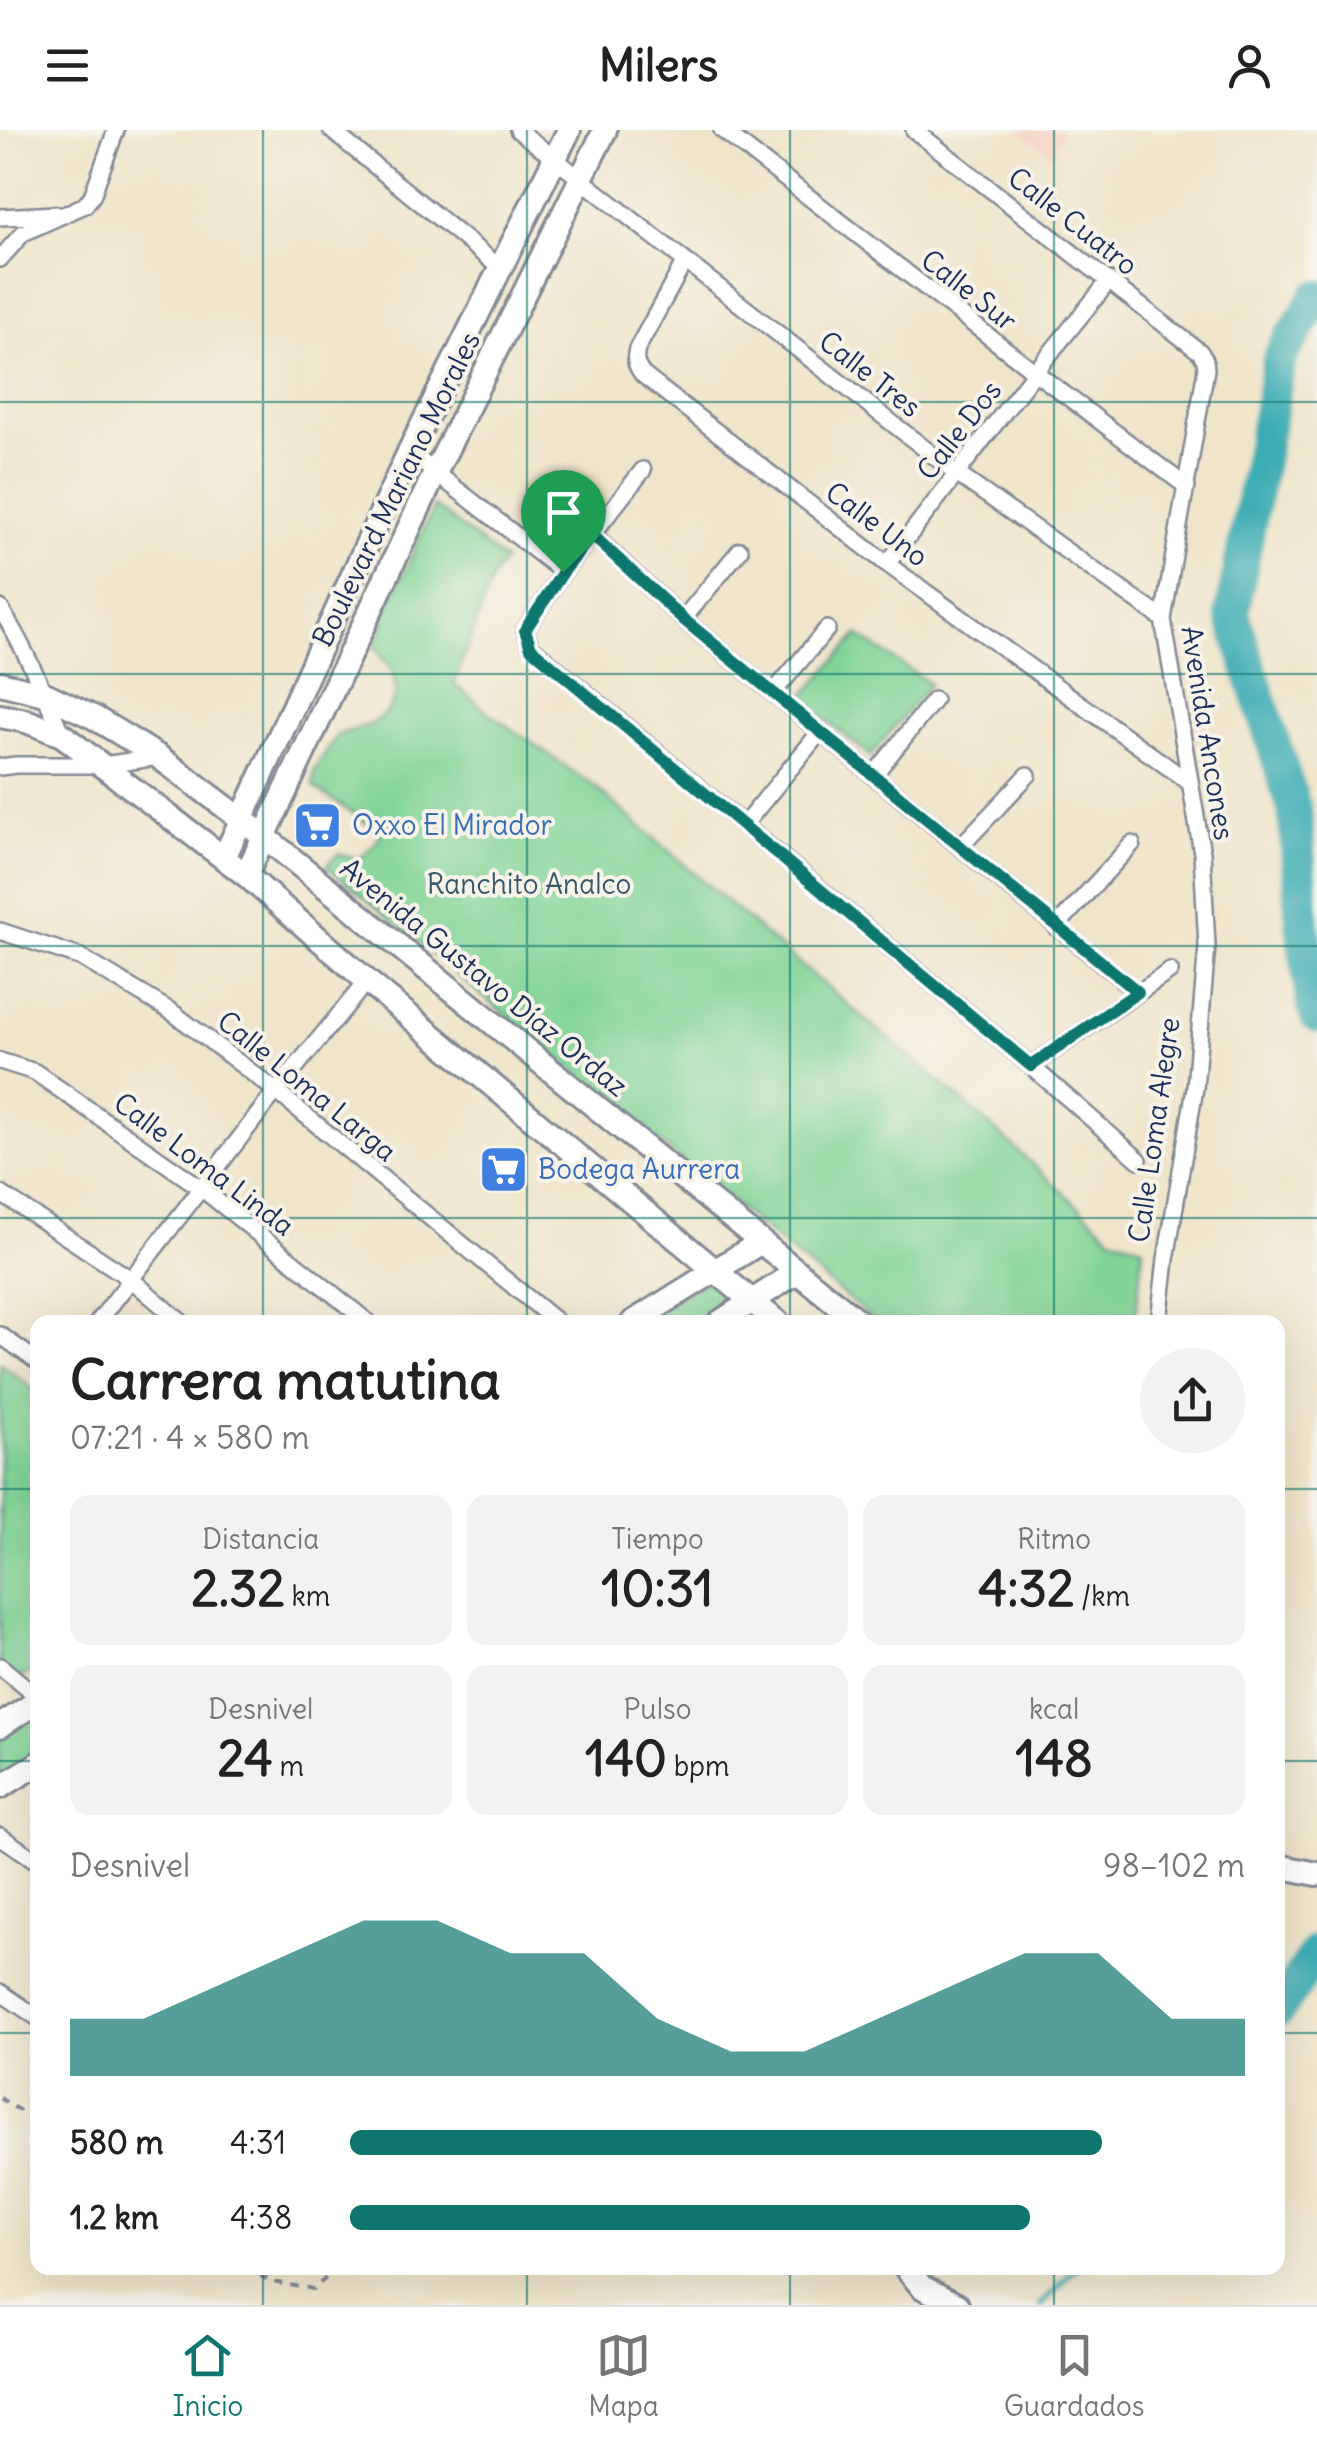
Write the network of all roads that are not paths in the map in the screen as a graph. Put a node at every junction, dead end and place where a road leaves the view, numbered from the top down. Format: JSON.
{"nodes":[{"id":1,"x":116,"y":130,"type":"edge"},
{"id":2,"x":331,"y":130,"type":"edge"},
{"id":3,"x":518,"y":130,"type":"edge"},
{"id":4,"x":569,"y":130,"type":"edge"},
{"id":5,"x":605,"y":130,"type":"edge"},
{"id":6,"x":722,"y":130,"type":"edge"},
{"id":7,"x":914,"y":130,"type":"edge"},
{"id":8,"x":554,"y":158,"type":"junction"},
{"id":9,"x":580,"y":178,"type":"junction"},
{"id":10,"x":65,"y":213,"type":"junction"},
{"id":11,"x":0,"y":216,"type":"edge"},
{"id":12,"x":0,"y":258,"type":"edge"},
{"id":13,"x":685,"y":261,"type":"junction"},
{"id":14,"x":499,"y":267,"type":"junction"},
{"id":15,"x":1109,"y":281,"type":"junction"},
{"id":16,"x":1200,"y":352,"type":"joint"},
{"id":17,"x":1034,"y":372,"type":"junction"},
{"id":18,"x":409,"y":452,"type":"junction"},
{"id":19,"x":643,"y":470,"type":"dead end"},
{"id":20,"x":436,"y":471,"type":"junction"},
{"id":21,"x":957,"y":474,"type":"junction"},
{"id":22,"x":1188,"y":487,"type":"junction"},
{"id":23,"x":592,"y":535,"type":"junction"},
{"id":24,"x":740,"y":550,"type":"dead end"},
{"id":25,"x":886,"y":564,"type":"junction"},
{"id":26,"x":563,"y":572,"type":"junction"},
{"id":27,"x":0,"y":608,"type":"edge"},
{"id":28,"x":1163,"y":618,"type":"junction"},
{"id":29,"x":683,"y":619,"type":"junction"},
{"id":30,"x":827,"y":629,"type":"dead end"},
{"id":31,"x":0,"y":683,"type":"edge"},
{"id":32,"x":773,"y":693,"type":"junction"},
{"id":33,"x":45,"y":694,"type":"junction"},
{"id":34,"x":934,"y":700,"type":"dead end"},
{"id":35,"x":0,"y":716,"type":"edge"},
{"id":36,"x":820,"y":732,"type":"junction"},
{"id":37,"x":62,"y":735,"type":"junction"},
{"id":38,"x":160,"y":757,"type":"junction"},
{"id":39,"x":103,"y":765,"type":"junction"},
{"id":40,"x":0,"y":767,"type":"edge"},
{"id":41,"x":1028,"y":775,"type":"dead end"},
{"id":42,"x":873,"y":776,"type":"junction"},
{"id":43,"x":1190,"y":783,"type":"junction"},
{"id":44,"x":243,"y":820,"type":"junction"},
{"id":45,"x":744,"y":825,"type":"junction"},
{"id":46,"x":264,"y":837,"type":"junction"},
{"id":47,"x":1132,"y":844,"type":"dead end"},
{"id":48,"x":960,"y":848,"type":"junction"},
{"id":49,"x":224,"y":858,"type":"junction"},
{"id":50,"x":246,"y":875,"type":"junction"},
{"id":51,"x":1056,"y":927,"type":"junction"},
{"id":52,"x":0,"y":930,"type":"edge"},
{"id":53,"x":1207,"y":946,"type":"joint"},
{"id":54,"x":1170,"y":971,"type":"dead end"},
{"id":55,"x":367,"y":981,"type":"junction"},
{"id":56,"x":1138,"y":992,"type":"junction"},
{"id":57,"x":0,"y":1061,"type":"edge"},
{"id":58,"x":1031,"y":1066,"type":"junction"},
{"id":59,"x":276,"y":1091,"type":"junction"},
{"id":60,"x":1139,"y":1160,"type":"dead end"},
{"id":61,"x":202,"y":1188,"type":"junction"},
{"id":62,"x":0,"y":1193,"type":"edge"},
{"id":63,"x":761,"y":1242,"type":"junction"},
{"id":64,"x":715,"y":1272,"type":"junction"},
{"id":65,"x":798,"y":1272,"type":"junction"},
{"id":66,"x":132,"y":1280,"type":"junction"},
{"id":67,"x":752,"y":1302,"type":"junction"},
{"id":68,"x":104,"y":1315,"type":"edge"},
{"id":69,"x":173,"y":1315,"type":"edge"},
{"id":70,"x":359,"y":1315,"type":"edge"},
{"id":71,"x":549,"y":1315,"type":"edge"},
{"id":72,"x":644,"y":1315,"type":"edge"},
{"id":73,"x":731,"y":1315,"type":"edge"},
{"id":74,"x":768,"y":1315,"type":"edge"},
{"id":75,"x":850,"y":1315,"type":"edge"},
{"id":76,"x":1161,"y":1315,"type":"edge"},
{"id":77,"x":0,"y":1336,"type":"edge"},
{"id":78,"x":30,"y":1357,"type":"edge"},
{"id":79,"x":0,"y":1666,"type":"edge"},
{"id":80,"x":30,"y":1692,"type":"edge"},
{"id":81,"x":30,"y":1705,"type":"edge"},
{"id":82,"x":0,"y":1726,"type":"edge"},
{"id":83,"x":30,"y":1769,"type":"edge"},
{"id":84,"x":0,"y":1787,"type":"edge"},
{"id":85,"x":0,"y":1836,"type":"edge"},
{"id":86,"x":30,"y":1857,"type":"edge"},
{"id":87,"x":1285,"y":1867,"type":"edge"},
{"id":88,"x":1317,"y":1874,"type":"edge"},
{"id":89,"x":0,"y":1992,"type":"edge"},
{"id":90,"x":30,"y":2013,"type":"edge"},
{"id":91,"x":912,"y":2275,"type":"edge"},
{"id":92,"x":957,"y":2305,"type":"edge"}],
"edges":[{"from":1,"to":10,"type":"street"},
{"from":2,"to":14,"type":"street"},
{"from":3,"to":8,"type":"street","name":"Calle Tres"},
{"from":4,"to":8,"type":"street","name":"Boulevard Mariano Morales"},
{"from":5,"to":9,"type":"street","name":"Boulevard Mariano Morales"},
{"from":6,"to":17,"type":"street","name":"Calle Sur"},
{"from":7,"to":15,"type":"street","name":"Calle Cuatro"},
{"from":8,"to":9,"type":"street","name":"Calle Tres"},
{"from":8,"to":14,"type":"street","name":"Boulevard Mariano Morales"},
{"from":9,"to":13,"type":"street","name":"Calle Tres"},
{"from":9,"to":20,"type":"street","name":"Boulevard Mariano Morales"},
{"from":10,"to":11,"type":"street"},
{"from":10,"to":12,"type":"street"},
{"from":13,"to":21,"type":"street","name":"Calle Tres"},
{"from":13,"to":25,"type":"street","name":"Calle Uno"},
{"from":14,"to":18,"type":"street","name":"Boulevard Mariano Morales"},
{"from":15,"to":16,"type":"street","name":"Calle Cuatro"},
{"from":15,"to":17,"type":"street","name":"Calle Dos"},
{"from":16,"to":22,"type":"street","name":"Avenida Ancones"},
{"from":17,"to":21,"type":"street","name":"Calle Dos"},
{"from":17,"to":22,"type":"street","name":"Calle Sur"},
{"from":18,"to":20,"type":"street"},
{"from":18,"to":44,"type":"street","name":"Boulevard Mariano Morales"},
{"from":19,"to":23,"type":"street"},
{"from":20,"to":26,"type":"street"},
{"from":20,"to":46,"type":"street","name":"Boulevard Mariano Morales"},
{"from":21,"to":25,"type":"street","name":"Calle Dos"},
{"from":21,"to":28,"type":"street","name":"Calle Tres"},
{"from":22,"to":28,"type":"street","name":"Avenida Ancones"},
{"from":23,"to":26,"type":"street"},
{"from":23,"to":29,"type":"street"},
{"from":24,"to":29,"type":"street"},
{"from":25,"to":43,"type":"street","name":"Calle Uno"},
{"from":26,"to":45,"type":"street"},
{"from":27,"to":33,"type":"street"},
{"from":28,"to":43,"type":"street","name":"Avenida Ancones"},
{"from":29,"to":32,"type":"street"},
{"from":30,"to":32,"type":"street"},
{"from":31,"to":33,"type":"street","name":"Avenida Gustavo Díaz Ordaz"},
{"from":32,"to":36,"type":"street"},
{"from":33,"to":37,"type":"street"},
{"from":33,"to":38,"type":"street","name":"Avenida Gustavo Díaz Ordaz"},
{"from":34,"to":42,"type":"street"},
{"from":35,"to":37,"type":"street"},
{"from":36,"to":42,"type":"street"},
{"from":36,"to":45,"type":"street"},
{"from":37,"to":39,"type":"street"},
{"from":38,"to":39,"type":"street"},
{"from":38,"to":44,"type":"street","name":"Avenida Gustavo Díaz Ordaz"},
{"from":39,"to":40,"type":"street"},
{"from":39,"to":49,"type":"street"},
{"from":41,"to":48,"type":"street"},
{"from":42,"to":48,"type":"street"},
{"from":43,"to":53,"type":"street","name":"Avenida Ancones"},
{"from":44,"to":46,"type":"street","name":"Avenida Gustavo Díaz Ordaz"},
{"from":44,"to":49,"type":"street","name":"Boulevard Mariano Morales"},
{"from":45,"to":58,"type":"street"},
{"from":46,"to":50,"type":"street","name":"Boulevard Mariano Morales"},
{"from":46,"to":63,"type":"street","name":"Avenida Gustavo Díaz Ordaz"},
{"from":47,"to":51,"type":"street"},
{"from":48,"to":51,"type":"street"},
{"from":49,"to":50,"type":"street"},
{"from":50,"to":55,"type":"street"},
{"from":51,"to":56,"type":"street"},
{"from":52,"to":59,"type":"street","name":"Calle Loma Larga"},
{"from":53,"to":76,"type":"street","name":"Calle Loma Alegre"},
{"from":54,"to":56,"type":"street"},
{"from":55,"to":59,"type":"street"},
{"from":55,"to":64,"type":"street"},
{"from":56,"to":58,"type":"street"},
{"from":57,"to":61,"type":"street","name":"Calle Loma Linda"},
{"from":58,"to":60,"type":"street"},
{"from":59,"to":61,"type":"street"},
{"from":59,"to":71,"type":"street","name":"Calle Loma Larga"},
{"from":61,"to":66,"type":"street"},
{"from":61,"to":70,"type":"street","name":"Calle Loma Linda"},
{"from":62,"to":66,"type":"street"},
{"from":63,"to":64,"type":"street"},
{"from":63,"to":65,"type":"street","name":"Avenida Gustavo Díaz Ordaz"},
{"from":64,"to":67,"type":"street"},
{"from":64,"to":72,"type":"street"},
{"from":65,"to":67,"type":"street"},
{"from":65,"to":75,"type":"street","name":"Avenida Gustavo Díaz Ordaz"},
{"from":66,"to":68,"type":"street"},
{"from":66,"to":69,"type":"street"},
{"from":67,"to":73,"type":"street"},
{"from":67,"to":74,"type":"street"},
{"from":77,"to":78,"type":"street"},
{"from":79,"to":80,"type":"street"},
{"from":81,"to":82,"type":"street"},
{"from":83,"to":84,"type":"street"},
{"from":85,"to":86,"type":"street"},
{"from":87,"to":88,"type":"street"},
{"from":89,"to":90,"type":"street"},
{"from":91,"to":92,"type":"street"}]}
